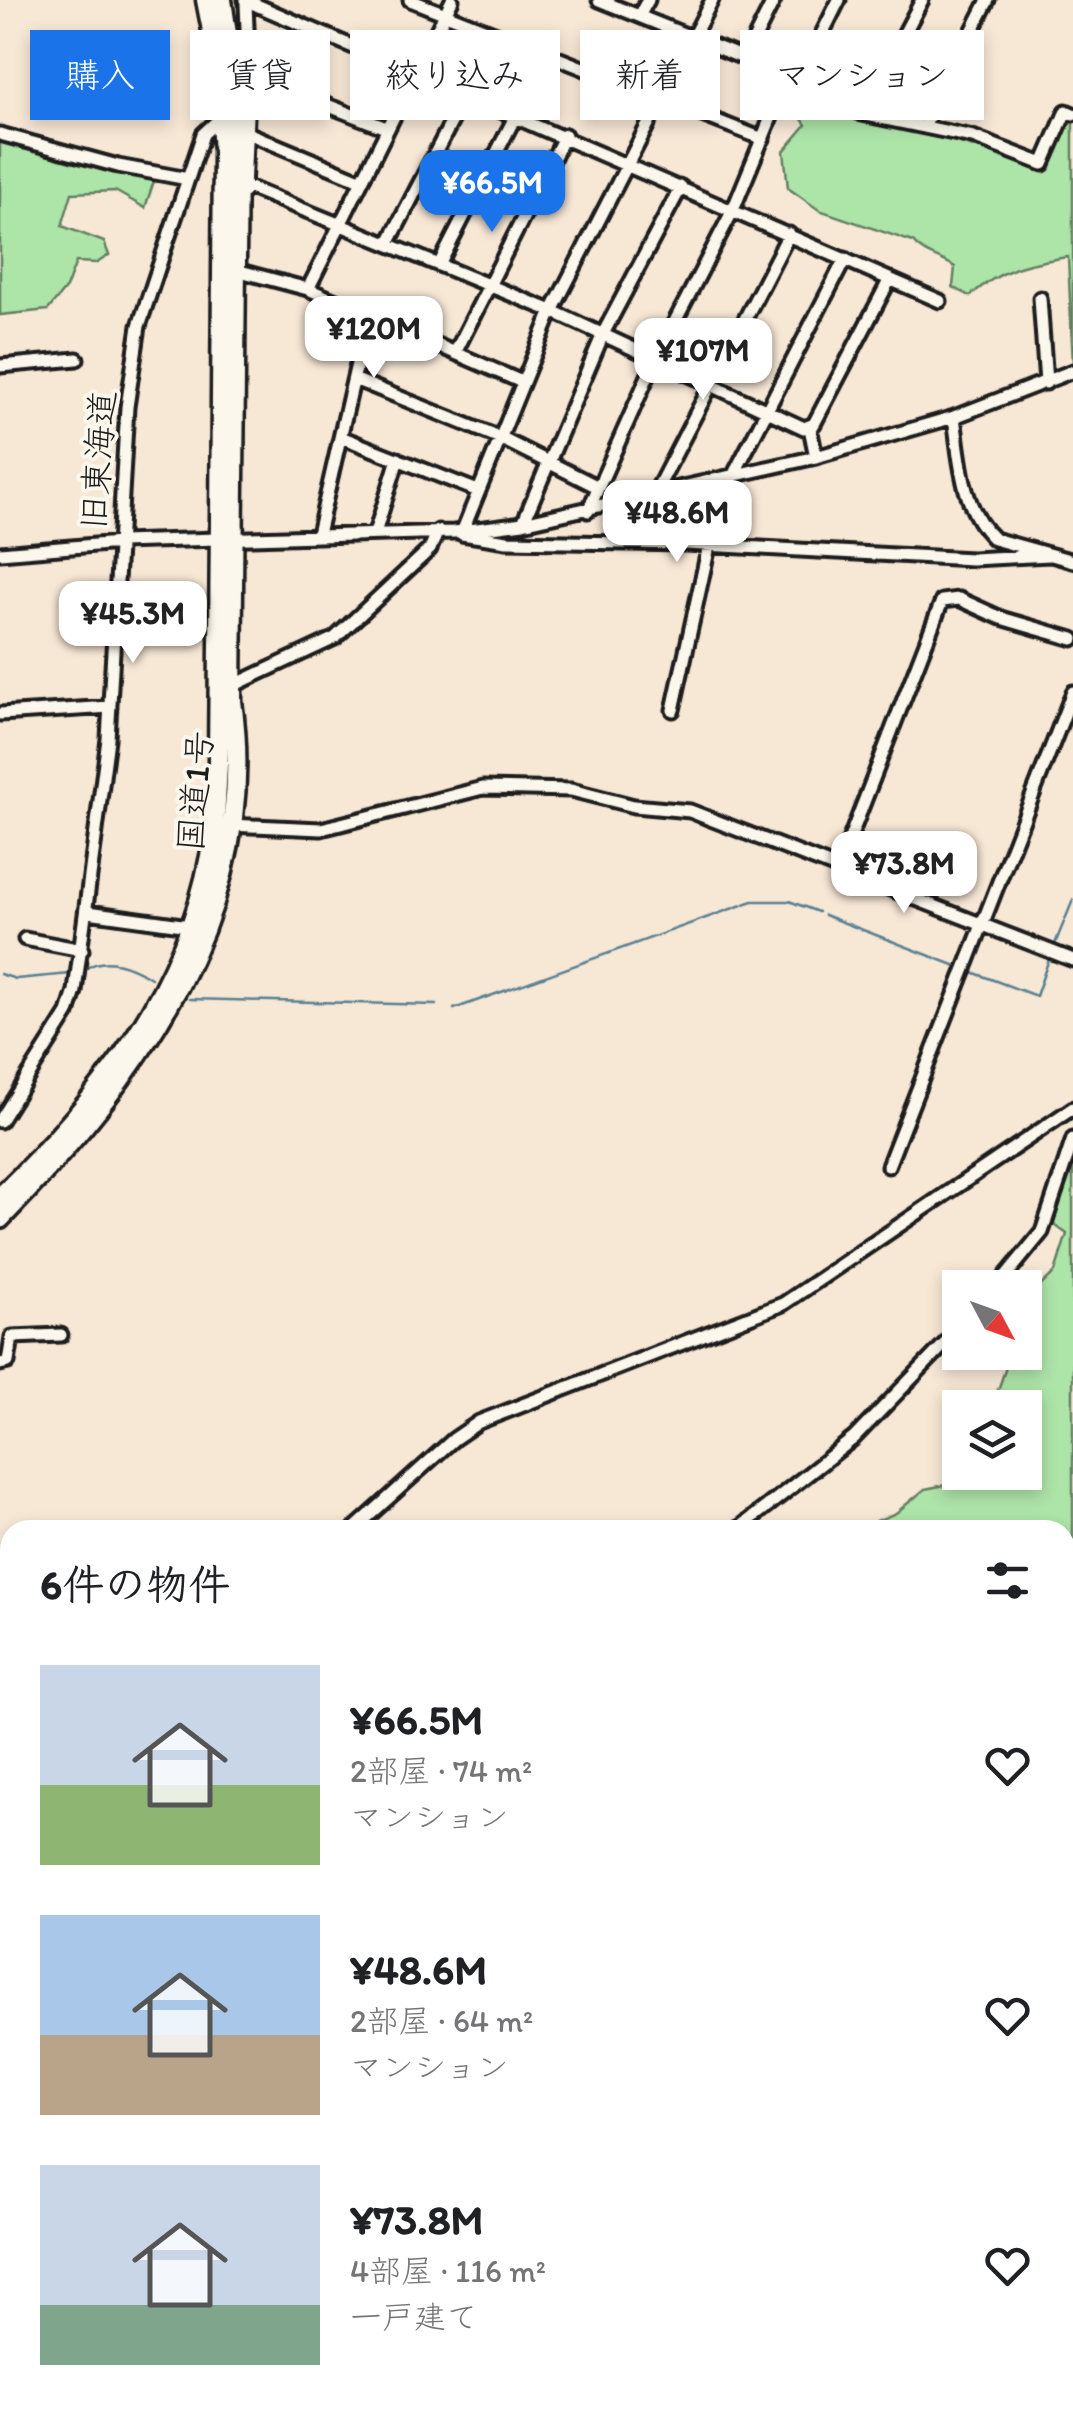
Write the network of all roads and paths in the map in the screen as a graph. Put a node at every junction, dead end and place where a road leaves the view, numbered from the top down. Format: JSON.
{"nodes":[{"id":1,"x":206,"y":0,"type":"edge"},
{"id":2,"x":222,"y":0,"type":"edge"},
{"id":3,"x":410,"y":0,"type":"edge"},
{"id":4,"x":452,"y":0,"type":"edge"},
{"id":5,"x":599,"y":0,"type":"edge"},
{"id":6,"x":648,"y":0,"type":"edge"},
{"id":7,"x":712,"y":0,"type":"edge"},
{"id":8,"x":774,"y":0,"type":"edge"},
{"id":9,"x":840,"y":0,"type":"edge"},
{"id":10,"x":922,"y":0,"type":"edge"},
{"id":11,"x":971,"y":0,"type":"edge"},
{"id":12,"x":246,"y":2,"type":"edge"},
{"id":13,"x":986,"y":3,"type":"edge"},
{"id":14,"x":445,"y":14,"type":"junction"},
{"id":15,"x":639,"y":16,"type":"junction"},
{"id":16,"x":212,"y":30,"type":"edge"},
{"id":17,"x":224,"y":30,"type":"edge"},
{"id":18,"x":247,"y":30,"type":"edge"},
{"id":19,"x":437,"y":30,"type":"edge"},
{"id":20,"x":673,"y":30,"type":"edge"},
{"id":21,"x":696,"y":30,"type":"edge"},
{"id":22,"x":759,"y":30,"type":"edge"},
{"id":23,"x":824,"y":30,"type":"edge"},
{"id":24,"x":906,"y":30,"type":"edge"},
{"id":25,"x":350,"y":46,"type":"edge"},
{"id":26,"x":580,"y":67,"type":"edge"},
{"id":27,"x":330,"y":109,"type":"edge"},
{"id":28,"x":1073,"y":114,"type":"edge"},
{"id":29,"x":218,"y":120,"type":"edge"},
{"id":30,"x":229,"y":120,"type":"edge"},
{"id":31,"x":230,"y":120,"type":"edge"},
{"id":32,"x":249,"y":120,"type":"edge"},
{"id":33,"x":390,"y":120,"type":"edge"},
{"id":34,"x":452,"y":120,"type":"edge"},
{"id":35,"x":513,"y":120,"type":"edge"},
{"id":36,"x":528,"y":120,"type":"edge"},
{"id":37,"x":650,"y":120,"type":"edge"},
{"id":38,"x":713,"y":120,"type":"edge"},
{"id":39,"x":771,"y":120,"type":"edge"},
{"id":40,"x":917,"y":120,"type":"edge"},
{"id":41,"x":926,"y":121,"type":"junction"},
{"id":42,"x":386,"y":128,"type":"junction"},
{"id":43,"x":0,"y":134,"type":"edge"},
{"id":44,"x":250,"y":134,"type":"junction"},
{"id":45,"x":565,"y":135,"type":"junction"},
{"id":46,"x":763,"y":140,"type":"junction"},
{"id":47,"x":628,"y":164,"type":"junction"},
{"id":48,"x":188,"y":179,"type":"junction"},
{"id":49,"x":360,"y":180,"type":"junction"},
{"id":50,"x":245,"y":186,"type":"junction"},
{"id":51,"x":681,"y":187,"type":"junction"},
{"id":52,"x":733,"y":210,"type":"junction"},
{"id":53,"x":339,"y":224,"type":"junction"},
{"id":54,"x":788,"y":234,"type":"junction"},
{"id":55,"x":388,"y":244,"type":"junction"},
{"id":56,"x":236,"y":246,"type":"junction"},
{"id":57,"x":845,"y":259,"type":"junction"},
{"id":58,"x":440,"y":264,"type":"junction"},
{"id":59,"x":236,"y":270,"type":"junction"},
{"id":60,"x":890,"y":279,"type":"junction"},
{"id":61,"x":491,"y":286,"type":"junction"},
{"id":62,"x":308,"y":288,"type":"junction"},
{"id":63,"x":1040,"y":298,"type":"dead end"},
{"id":64,"x":940,"y":301,"type":"dead end"},
{"id":65,"x":552,"y":311,"type":"junction"},
{"id":66,"x":368,"y":316,"type":"junction"},
{"id":67,"x":603,"y":334,"type":"junction"},
{"id":68,"x":455,"y":353,"type":"junction"},
{"id":69,"x":656,"y":358,"type":"junction"},
{"id":70,"x":77,"y":360,"type":"dead end"},
{"id":71,"x":0,"y":366,"type":"edge"},
{"id":72,"x":1073,"y":371,"type":"edge"},
{"id":73,"x":354,"y":379,"type":"junction"},
{"id":74,"x":522,"y":382,"type":"junction"},
{"id":75,"x":1046,"y":383,"type":"junction"},
{"id":76,"x":711,"y":384,"type":"junction"},
{"id":77,"x":767,"y":410,"type":"junction"},
{"id":78,"x":954,"y":416,"type":"junction"},
{"id":79,"x":810,"y":428,"type":"junction"},
{"id":80,"x":341,"y":436,"type":"junction"},
{"id":81,"x":500,"y":438,"type":"junction"},
{"id":82,"x":816,"y":457,"type":"junction"},
{"id":83,"x":398,"y":459,"type":"junction"},
{"id":84,"x":548,"y":462,"type":"junction"},
{"id":85,"x":732,"y":478,"type":"junction"},
{"id":86,"x":598,"y":488,"type":"junction"},
{"id":87,"x":478,"y":490,"type":"junction"},
{"id":88,"x":654,"y":495,"type":"junction"},
{"id":89,"x":588,"y":511,"type":"junction"},
{"id":90,"x":523,"y":522,"type":"junction"},
{"id":91,"x":438,"y":531,"type":"junction"},
{"id":92,"x":458,"y":531,"type":"junction"},
{"id":93,"x":374,"y":533,"type":"junction"},
{"id":94,"x":318,"y":534,"type":"junction"},
{"id":95,"x":227,"y":539,"type":"junction"},
{"id":96,"x":119,"y":542,"type":"junction"},
{"id":97,"x":708,"y":546,"type":"junction"},
{"id":98,"x":0,"y":553,"type":"edge"},
{"id":99,"x":1050,"y":555,"type":"junction"},
{"id":100,"x":1073,"y":561,"type":"edge"},
{"id":101,"x":1073,"y":639,"type":"edge"},
{"id":102,"x":226,"y":689,"type":"junction"},
{"id":103,"x":1073,"y":692,"type":"edge"},
{"id":104,"x":110,"y":707,"type":"junction"},
{"id":105,"x":674,"y":710,"type":"dead end"},
{"id":106,"x":0,"y":714,"type":"edge"},
{"id":107,"x":229,"y":825,"type":"junction"},
{"id":108,"x":838,"y":869,"type":"junction"},
{"id":109,"x":88,"y":912,"type":"junction"},
{"id":110,"x":982,"y":924,"type":"junction"},
{"id":111,"x":189,"y":926,"type":"junction"},
{"id":112,"x":25,"y":939,"type":"dead end"},
{"id":113,"x":82,"y":950,"type":"junction"},
{"id":114,"x":1073,"y":960,"type":"edge"},
{"id":115,"x":104,"y":1096,"type":"junction"},
{"id":116,"x":1073,"y":1108,"type":"edge"},
{"id":117,"x":0,"y":1121,"type":"edge"},
{"id":118,"x":1073,"y":1139,"type":"edge"},
{"id":119,"x":888,"y":1166,"type":"dead end"},
{"id":120,"x":0,"y":1197,"type":"edge"},
{"id":121,"x":0,"y":1219,"type":"edge"},
{"id":122,"x":1011,"y":1270,"type":"edge"},
{"id":123,"x":62,"y":1335,"type":"dead end"},
{"id":124,"x":942,"y":1347,"type":"edge"},
{"id":125,"x":0,"y":1364,"type":"edge"},
{"id":126,"x":364,"y":1520,"type":"edge"},
{"id":127,"x":750,"y":1520,"type":"edge"}],
"edges":[{"from":1,"to":16,"type":"highway","name":"国道1号"},
{"from":2,"to":17,"type":"highway","name":"国道1号"},
{"from":3,"to":14,"type":"street"},
{"from":4,"to":14,"type":"street"},
{"from":5,"to":15,"type":"street"},
{"from":6,"to":15,"type":"street"},
{"from":7,"to":21,"type":"street"},
{"from":8,"to":22,"type":"street"},
{"from":9,"to":23,"type":"street"},
{"from":10,"to":24,"type":"street"},
{"from":11,"to":13,"type":"street"},
{"from":12,"to":18,"type":"street"},
{"from":12,"to":25,"type":"street"},
{"from":13,"to":41,"type":"street"},
{"from":14,"to":19,"type":"street"},
{"from":14,"to":26,"type":"street"},
{"from":15,"to":20,"type":"street"},
{"from":27,"to":42,"type":"street"},
{"from":28,"to":41,"type":"street"},
{"from":29,"to":48,"type":"street","name":"旧東海道"},
{"from":30,"to":95,"type":"highway","name":"国道1号"},
{"from":31,"to":56,"type":"highway","name":"国道1号"},
{"from":32,"to":44,"type":"street"},
{"from":33,"to":42,"type":"street"},
{"from":34,"to":55,"type":"street"},
{"from":35,"to":58,"type":"street"},
{"from":36,"to":45,"type":"street"},
{"from":37,"to":47,"type":"street"},
{"from":38,"to":46,"type":"street"},
{"from":39,"to":46,"type":"street"},
{"from":40,"to":41,"type":"street"},
{"from":42,"to":49,"type":"street"},
{"from":43,"to":48,"type":"street"},
{"from":44,"to":49,"type":"street"},
{"from":44,"to":50,"type":"street"},
{"from":45,"to":47,"type":"street"},
{"from":45,"to":61,"type":"street"},
{"from":46,"to":52,"type":"street"},
{"from":47,"to":51,"type":"street"},
{"from":47,"to":65,"type":"street"},
{"from":48,"to":96,"type":"street","name":"旧東海道"},
{"from":49,"to":53,"type":"street"},
{"from":50,"to":53,"type":"street"},
{"from":50,"to":56,"type":"street"},
{"from":51,"to":52,"type":"street"},
{"from":51,"to":67,"type":"street"},
{"from":52,"to":54,"type":"street"},
{"from":52,"to":69,"type":"street"},
{"from":53,"to":55,"type":"street"},
{"from":53,"to":62,"type":"street"},
{"from":54,"to":57,"type":"street"},
{"from":54,"to":76,"type":"street"},
{"from":55,"to":58,"type":"street"},
{"from":56,"to":59,"type":"highway","name":"国道1号"},
{"from":57,"to":60,"type":"street"},
{"from":57,"to":77,"type":"street"},
{"from":58,"to":61,"type":"street"},
{"from":59,"to":62,"type":"street"},
{"from":59,"to":95,"type":"highway","name":"国道1号"},
{"from":60,"to":64,"type":"street"},
{"from":60,"to":79,"type":"street"},
{"from":61,"to":65,"type":"street"},
{"from":61,"to":68,"type":"street"},
{"from":62,"to":66,"type":"street"},
{"from":63,"to":75,"type":"street"},
{"from":65,"to":67,"type":"street"},
{"from":65,"to":74,"type":"street"},
{"from":66,"to":68,"type":"street"},
{"from":66,"to":73,"type":"street"},
{"from":67,"to":69,"type":"street"},
{"from":67,"to":84,"type":"street"},
{"from":68,"to":74,"type":"street"},
{"from":69,"to":76,"type":"street"},
{"from":69,"to":86,"type":"street"},
{"from":70,"to":71,"type":"street"},
{"from":72,"to":75,"type":"street"},
{"from":73,"to":80,"type":"street"},
{"from":73,"to":81,"type":"street"},
{"from":74,"to":81,"type":"street"},
{"from":75,"to":78,"type":"street"},
{"from":76,"to":77,"type":"street"},
{"from":76,"to":88,"type":"street"},
{"from":77,"to":79,"type":"street"},
{"from":77,"to":85,"type":"street"},
{"from":78,"to":82,"type":"street"},
{"from":78,"to":99,"type":"street"},
{"from":79,"to":82,"type":"street"},
{"from":80,"to":83,"type":"street"},
{"from":80,"to":94,"type":"street"},
{"from":81,"to":84,"type":"street"},
{"from":81,"to":87,"type":"street"},
{"from":82,"to":85,"type":"street"},
{"from":83,"to":87,"type":"street"},
{"from":83,"to":93,"type":"street"},
{"from":84,"to":86,"type":"street"},
{"from":84,"to":90,"type":"street"},
{"from":85,"to":88,"type":"street"},
{"from":86,"to":89,"type":"street"},
{"from":87,"to":92,"type":"street"},
{"from":88,"to":89,"type":"street"},
{"from":89,"to":90,"type":"street"},
{"from":90,"to":92,"type":"street"},
{"from":91,"to":92,"type":"street"},
{"from":91,"to":93,"type":"street"},
{"from":91,"to":102,"type":"street"},
{"from":92,"to":97,"type":"street"},
{"from":93,"to":94,"type":"street"},
{"from":94,"to":95,"type":"street"},
{"from":95,"to":96,"type":"street"},
{"from":95,"to":102,"type":"highway","name":"国道1号"},
{"from":96,"to":98,"type":"street"},
{"from":96,"to":104,"type":"street","name":"旧東海道"},
{"from":97,"to":99,"type":"street"},
{"from":97,"to":105,"type":"street"},
{"from":99,"to":100,"type":"street"},
{"from":101,"to":108,"type":"street"},
{"from":102,"to":107,"type":"highway","name":"国道1号"},
{"from":102,"to":111,"type":"highway","name":"国道1号"},
{"from":103,"to":110,"type":"street"},
{"from":104,"to":106,"type":"street"},
{"from":104,"to":109,"type":"street","name":"旧東海道"},
{"from":107,"to":108,"type":"street"},
{"from":107,"to":115,"type":"highway","name":"国道1号"},
{"from":108,"to":110,"type":"street"},
{"from":109,"to":111,"type":"street"},
{"from":109,"to":113,"type":"street","name":"旧東海道"},
{"from":110,"to":114,"type":"street"},
{"from":110,"to":119,"type":"street"},
{"from":111,"to":115,"type":"highway","name":"国道1号"},
{"from":112,"to":113,"type":"street"},
{"from":113,"to":117,"type":"street","name":"旧東海道"},
{"from":115,"to":120,"type":"highway","name":"国道1号"},
{"from":115,"to":121,"type":"highway","name":"国道1号"},
{"from":116,"to":126,"type":"street"},
{"from":118,"to":122,"type":"street"},
{"from":123,"to":125,"type":"street"},
{"from":124,"to":127,"type":"street"}]}
